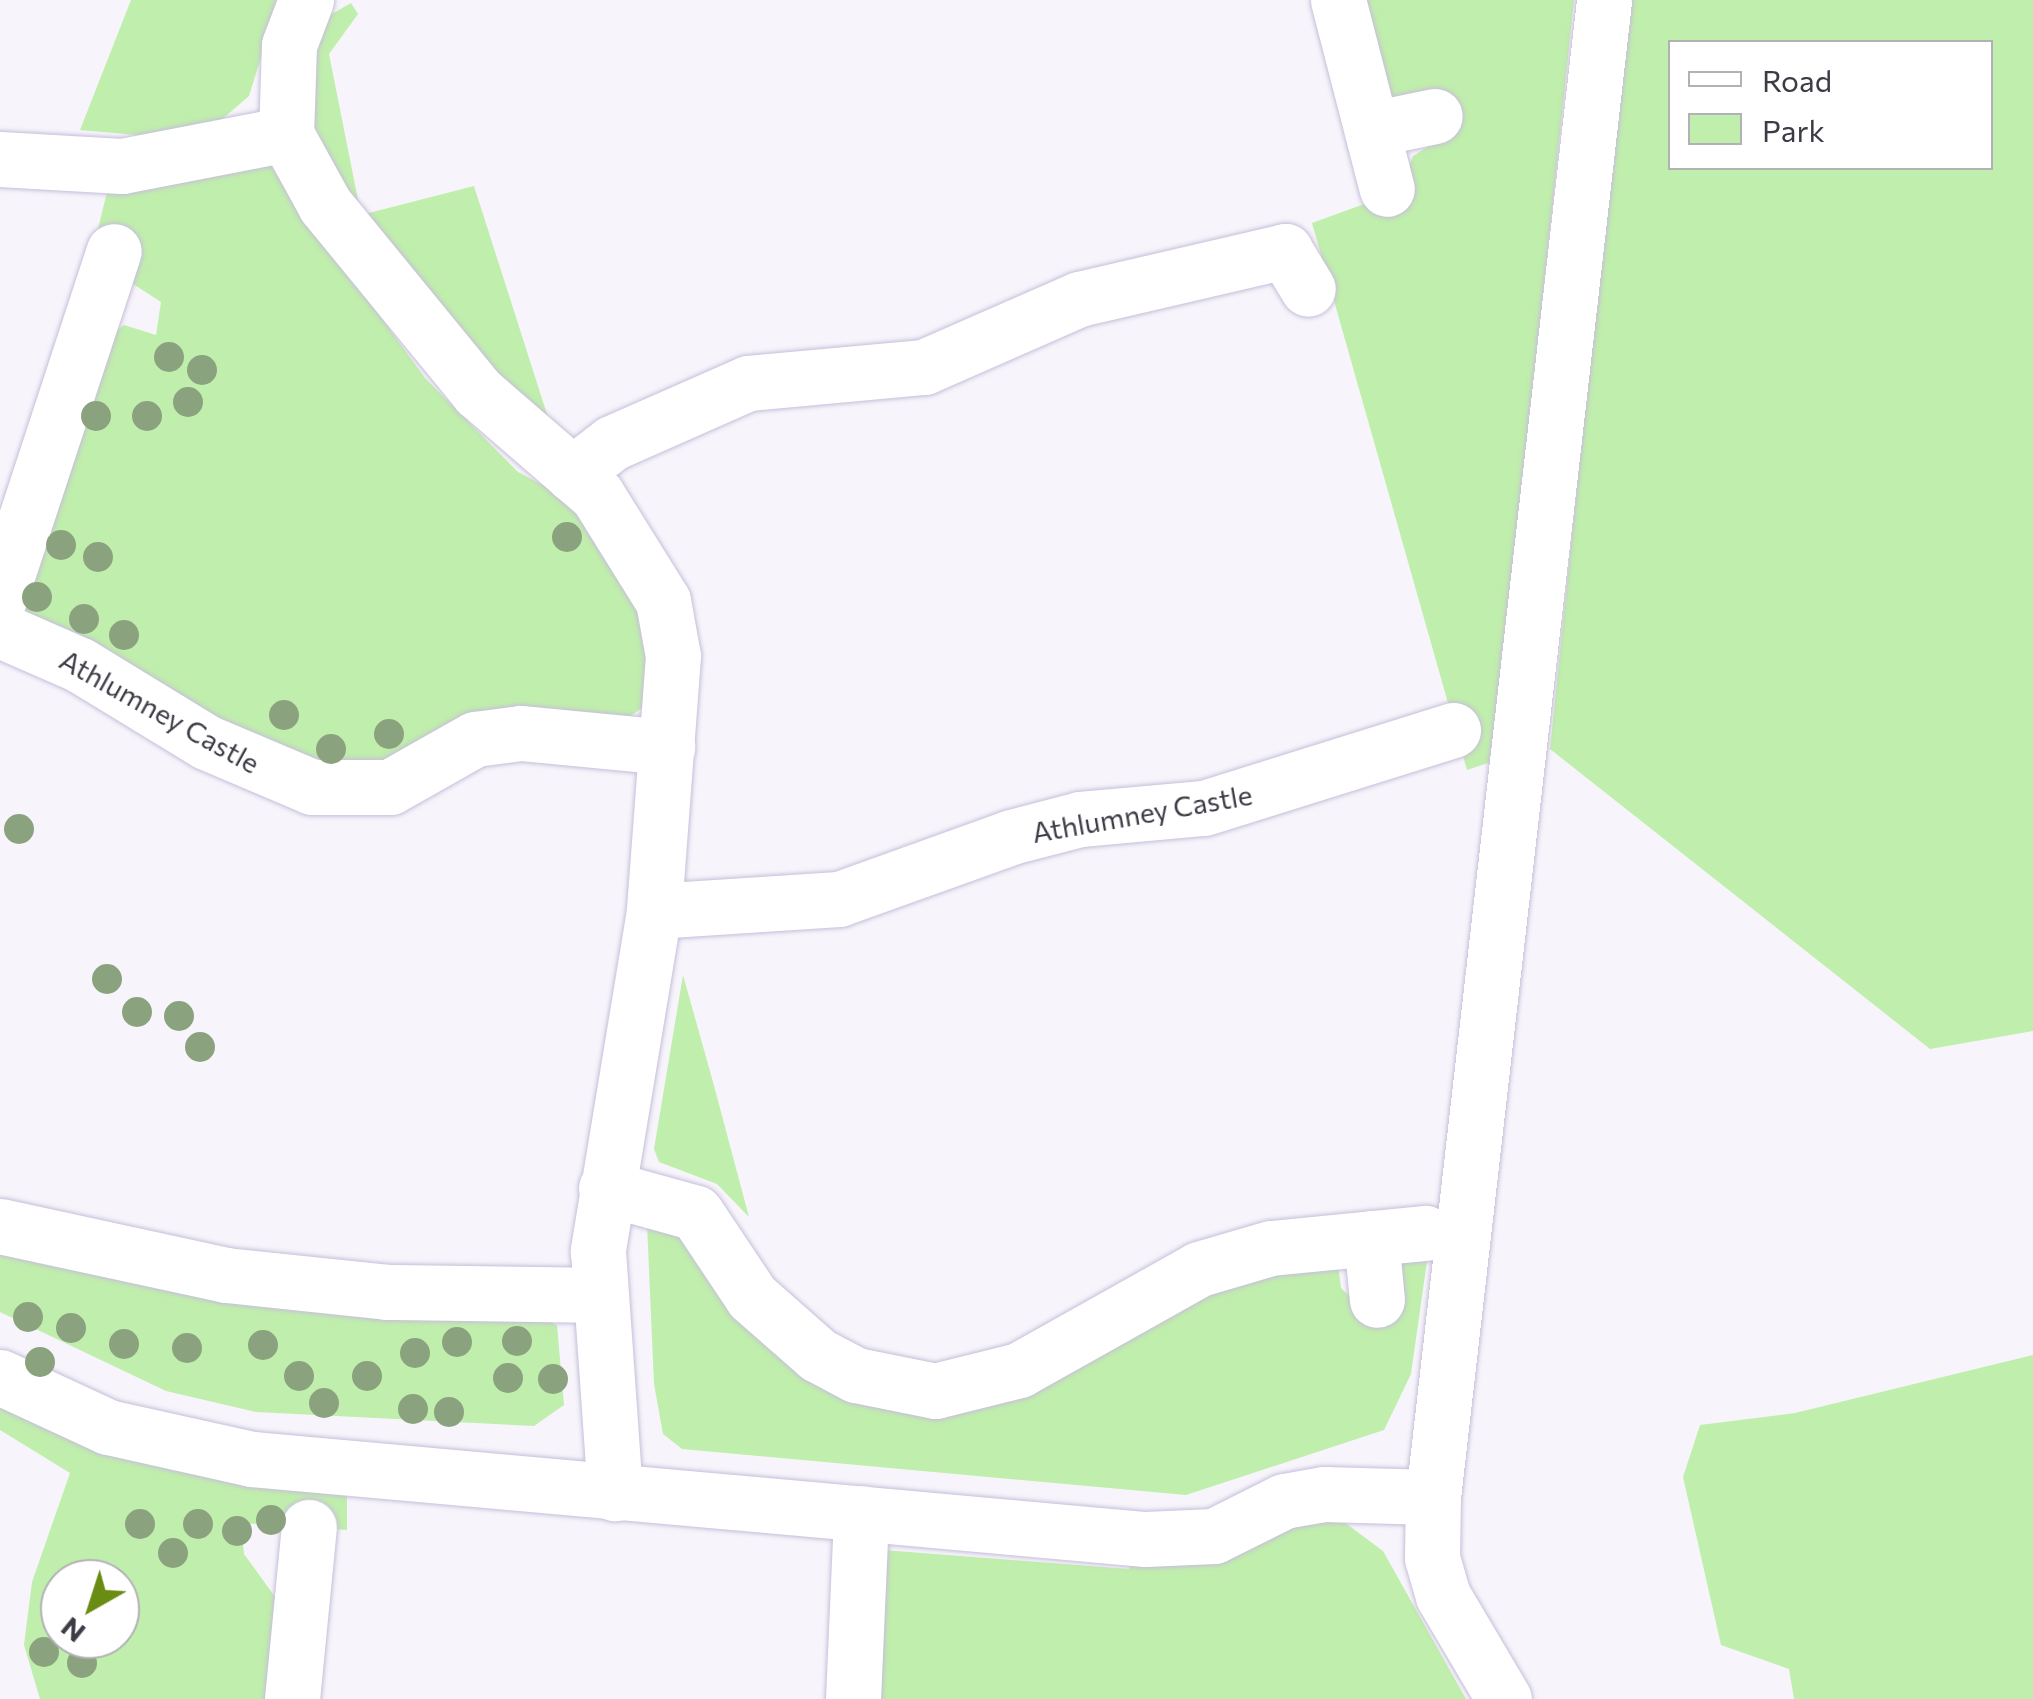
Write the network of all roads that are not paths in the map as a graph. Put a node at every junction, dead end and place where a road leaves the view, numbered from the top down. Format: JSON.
{"nodes":[{"id":1,"x":306,"y":0,"type":"edge"},
{"id":2,"x":1338,"y":0,"type":"edge"},
{"id":3,"x":1604,"y":0,"type":"edge"},
{"id":4,"x":1435,"y":116,"type":"dead end"},
{"id":5,"x":1372,"y":129,"type":"junction"},
{"id":6,"x":286,"y":134,"type":"junction"},
{"id":7,"x":0,"y":159,"type":"edge"},
{"id":8,"x":1387,"y":189,"type":"dead end"},
{"id":9,"x":114,"y":251,"type":"dead end"},
{"id":10,"x":1308,"y":289,"type":"dead end"},
{"id":11,"x":572,"y":474,"type":"junction"},
{"id":12,"x":0,"y":597,"type":"edge"},
{"id":13,"x":0,"y":630,"type":"edge"},
{"id":14,"x":1453,"y":730,"type":"dead end"},
{"id":15,"x":667,"y":747,"type":"junction"},
{"id":16,"x":654,"y":911,"type":"junction"},
{"id":17,"x":606,"y":1188,"type":"junction"},
{"id":18,"x":0,"y":1226,"type":"edge"},
{"id":19,"x":1425,"y":1233,"type":"dead end"},
{"id":20,"x":1371,"y":1238,"type":"junction"},
{"id":21,"x":596,"y":1295,"type":"junction"},
{"id":22,"x":1376,"y":1300,"type":"dead end"},
{"id":23,"x":0,"y":1377,"type":"edge"},
{"id":24,"x":615,"y":1493,"type":"junction"},
{"id":25,"x":1433,"y":1497,"type":"junction"},
{"id":26,"x":861,"y":1513,"type":"junction"},
{"id":27,"x":309,"y":1527,"type":"dead end"},
{"id":28,"x":292,"y":1699,"type":"edge"},
{"id":29,"x":853,"y":1699,"type":"edge"},
{"id":30,"x":1504,"y":1699,"type":"edge"}],
"edges":[{"from":1,"to":6,"type":"street"},
{"from":2,"to":5,"type":"street"},
{"from":3,"to":25,"type":"street"},
{"from":4,"to":5,"type":"street"},
{"from":5,"to":8,"type":"street"},
{"from":6,"to":7,"type":"street"},
{"from":6,"to":11,"type":"street"},
{"from":9,"to":12,"type":"street"},
{"from":10,"to":11,"type":"street"},
{"from":11,"to":15,"type":"street"},
{"from":13,"to":15,"type":"street","name":"Athlumney Castle"},
{"from":14,"to":16,"type":"street","name":"Athlumney Castle"},
{"from":15,"to":16,"type":"street"},
{"from":16,"to":17,"type":"street"},
{"from":17,"to":20,"type":"street"},
{"from":17,"to":21,"type":"street"},
{"from":18,"to":21,"type":"street"},
{"from":19,"to":20,"type":"street"},
{"from":20,"to":22,"type":"street"},
{"from":21,"to":24,"type":"street"},
{"from":23,"to":24,"type":"street"},
{"from":24,"to":26,"type":"street"},
{"from":25,"to":26,"type":"street"},
{"from":25,"to":30,"type":"street"},
{"from":26,"to":29,"type":"street"},
{"from":27,"to":28,"type":"street"}]}
